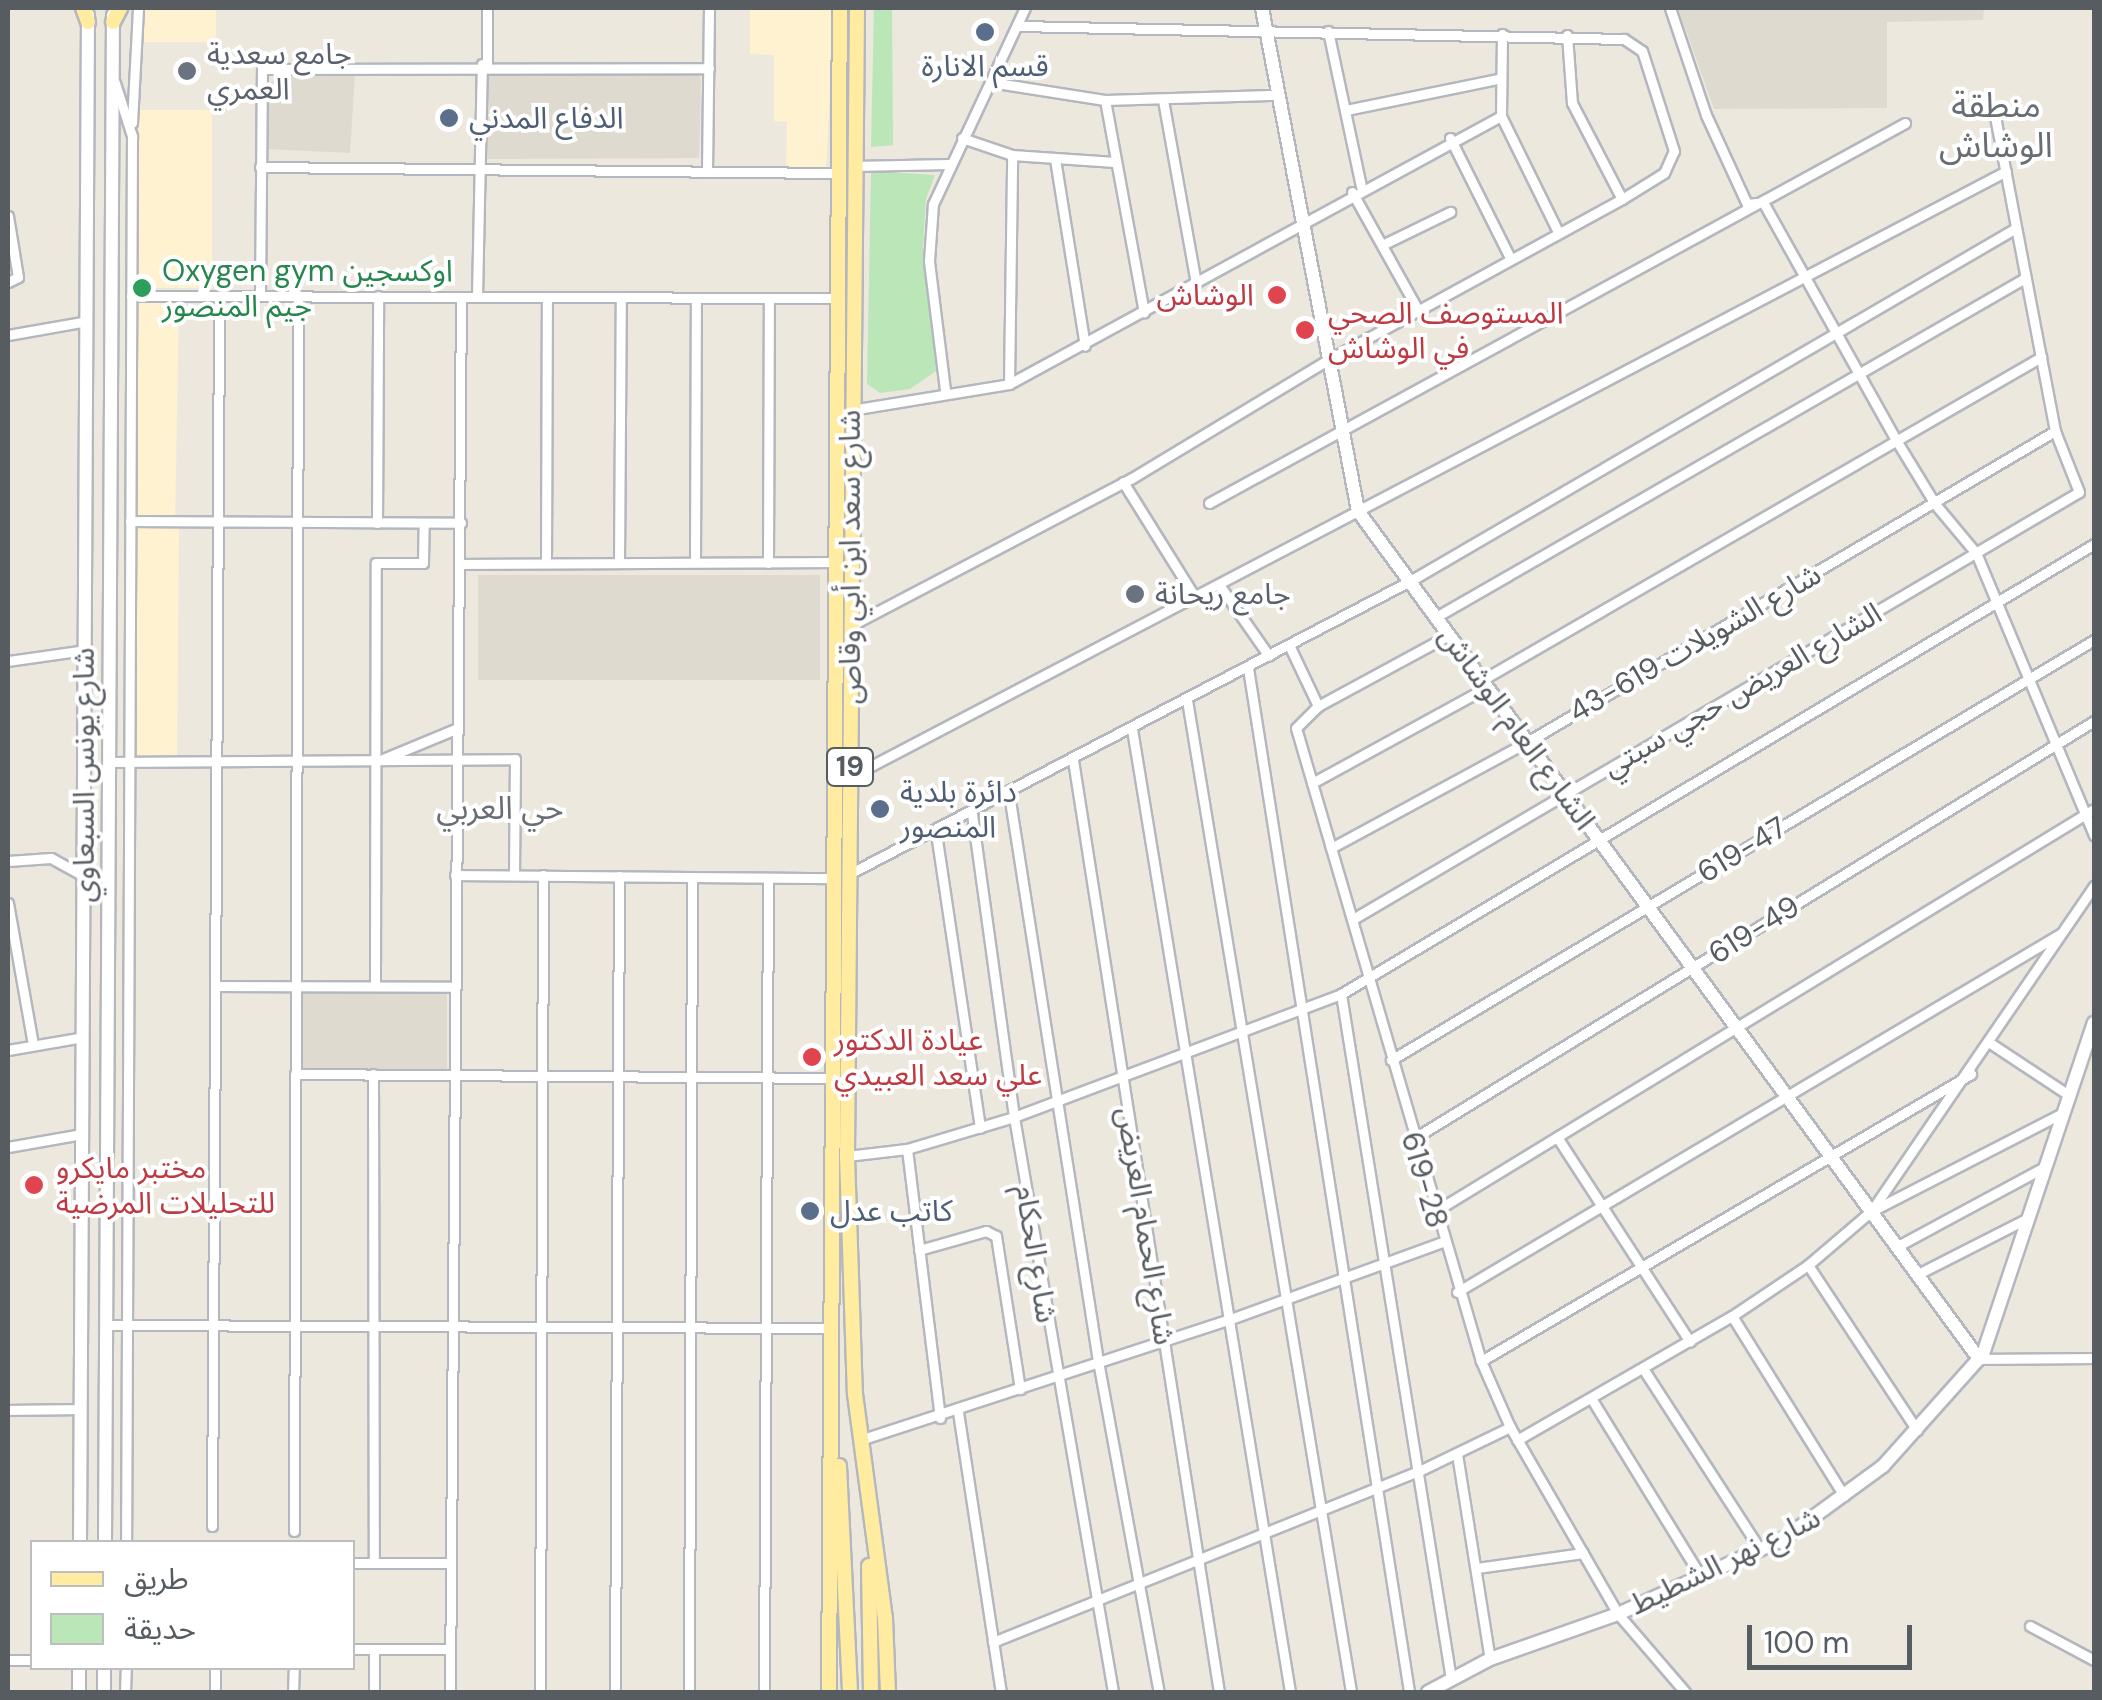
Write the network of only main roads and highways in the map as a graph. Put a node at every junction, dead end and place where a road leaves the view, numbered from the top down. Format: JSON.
{"nodes":[{"id":1,"x":840,"y":8,"type":"edge"},
{"id":2,"x":857,"y":8,"type":"edge"},
{"id":3,"x":1262,"y":8,"type":"edge"},
{"id":4,"x":87,"y":12,"type":"edge"},
{"id":5,"x":115,"y":12,"type":"edge"},
{"id":6,"x":108,"y":875,"type":"junction"},
{"id":7,"x":84,"y":876,"type":"junction"},
{"id":8,"x":843,"y":876,"type":"junction"},
{"id":9,"x":2094,"y":1023,"type":"edge"},
{"id":10,"x":1980,"y":1359,"type":"junction"},
{"id":11,"x":832,"y":1371,"type":"junction"},
{"id":12,"x":868,"y":1525,"type":"junction"},
{"id":13,"x":80,"y":1540,"type":"edge"},
{"id":14,"x":104,"y":1540,"type":"edge"},
{"id":15,"x":829,"y":1692,"type":"edge"},
{"id":16,"x":850,"y":1692,"type":"edge"},
{"id":17,"x":871,"y":1692,"type":"edge"},
{"id":18,"x":888,"y":1692,"type":"edge"},
{"id":19,"x":1428,"y":1692,"type":"edge"}],
"edges":[{"from":1,"to":8,"type":"main road","name":"شارع سعد ابن أبي وقاص","number":"19"},
{"from":2,"to":8,"type":"main road","name":"شارع سعد ابن أبي وقاص","number":"19"},
{"from":3,"to":10,"type":"main road","name":"الشارع العام الوشاش"},
{"from":4,"to":7,"type":"main road","name":"شارع يونس السبعاوي"},
{"from":5,"to":6,"type":"main road","name":"شارع يونس السبعاوي"},
{"from":6,"to":7,"type":"main road"},
{"from":6,"to":14,"type":"main road","name":"شارع يونس السبعاوي"},
{"from":7,"to":13,"type":"main road","name":"شارع يونس السبعاوي"},
{"from":8,"to":11,"type":"main road","name":"شارع سعد ابن أبي وقاص","number":"19"},
{"from":8,"to":12,"type":"main road","name":"شارع سعد ابن أبي وقاص","number":"19"},
{"from":9,"to":10,"type":"main road","name":"شارع نهر الشطيط"},
{"from":10,"to":19,"type":"main road","name":"شارع نهر الشطيط"},
{"from":11,"to":15,"type":"main road"},
{"from":11,"to":16,"type":"main road"},
{"from":12,"to":17,"type":"main road"},
{"from":12,"to":18,"type":"main road"}]}
